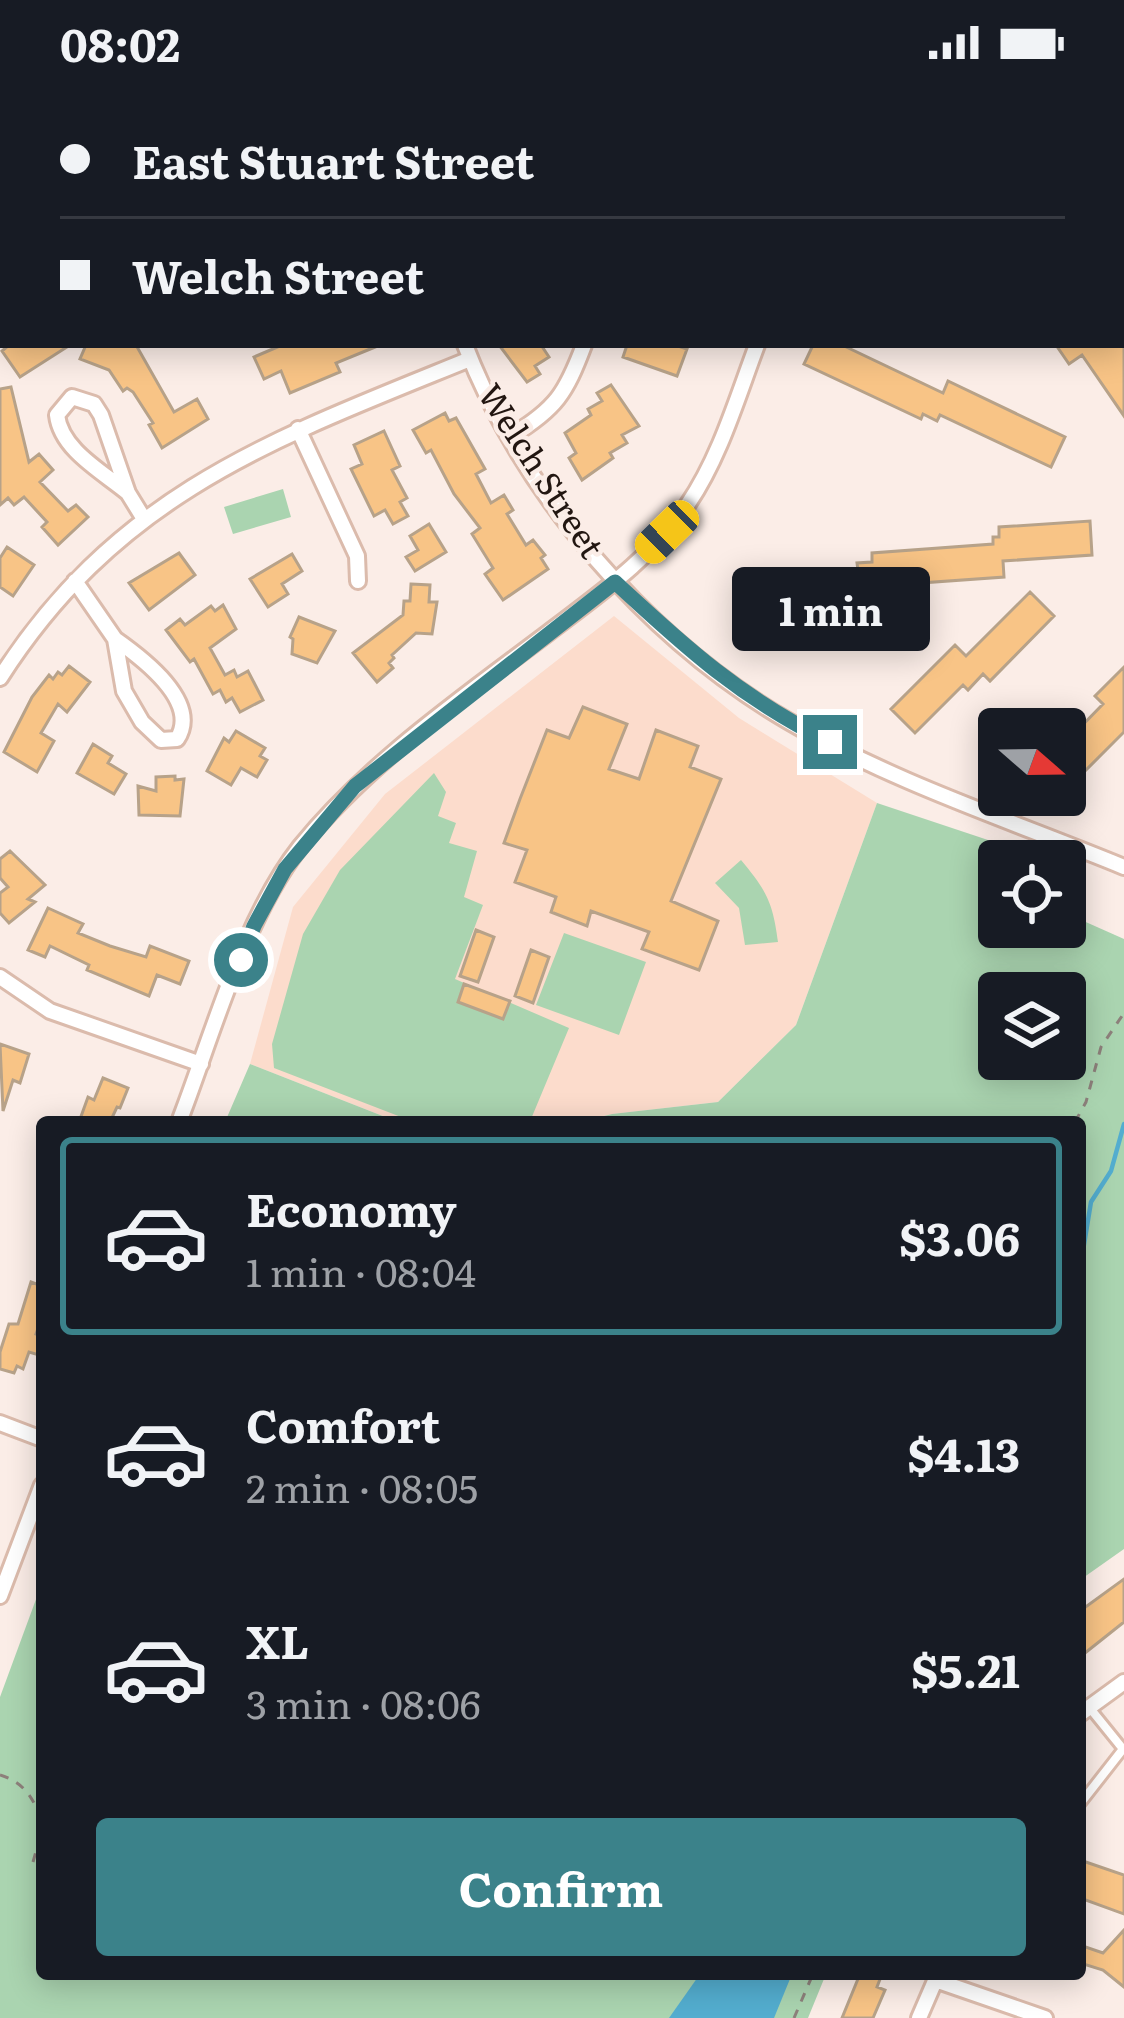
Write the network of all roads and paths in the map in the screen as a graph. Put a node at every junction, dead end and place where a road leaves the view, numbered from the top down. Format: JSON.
{"nodes":[{"id":1,"x":583,"y":348,"type":"edge"},
{"id":2,"x":756,"y":348,"type":"edge"},
{"id":3,"x":468,"y":352,"type":"edge"},
{"id":4,"x":298,"y":429,"type":"junction"},
{"id":5,"x":511,"y":436,"type":"junction"},
{"id":6,"x":128,"y":493,"type":"junction"},
{"id":7,"x":144,"y":519,"type":"junction"},
{"id":8,"x":76,"y":581,"type":"junction"},
{"id":9,"x":358,"y":581,"type":"dead end"},
{"id":10,"x":615,"y":582,"type":"junction"},
{"id":11,"x":115,"y":639,"type":"junction"},
{"id":12,"x":0,"y":678,"type":"edge"},
{"id":13,"x":1124,"y":867,"type":"edge"},
{"id":14,"x":0,"y":977,"type":"edge"},
{"id":15,"x":1124,"y":1013,"type":"edge"},
{"id":16,"x":201,"y":1064,"type":"junction"},
{"id":17,"x":181,"y":1116,"type":"edge"},
{"id":18,"x":1079,"y":1116,"type":"edge"},
{"id":19,"x":0,"y":1423,"type":"edge"},
{"id":20,"x":36,"y":1437,"type":"edge"},
{"id":21,"x":36,"y":1501,"type":"edge"},
{"id":22,"x":0,"y":1596,"type":"edge"},
{"id":23,"x":1124,"y":1682,"type":"edge"},
{"id":24,"x":1086,"y":1709,"type":"edge"},
{"id":25,"x":1086,"y":1711,"type":"edge"},
{"id":26,"x":0,"y":1775,"type":"edge"},
{"id":27,"x":1086,"y":1796,"type":"edge"},
{"id":28,"x":36,"y":1801,"type":"edge"},
{"id":29,"x":36,"y":1848,"type":"edge"},
{"id":30,"x":32,"y":1862,"type":"dead end"},
{"id":31,"x":810,"y":1980,"type":"edge"},
{"id":32,"x":936,"y":1980,"type":"edge"},
{"id":33,"x":945,"y":1980,"type":"edge"},
{"id":34,"x":794,"y":2018,"type":"edge"},
{"id":35,"x":920,"y":2018,"type":"edge"},
{"id":36,"x":1045,"y":2018,"type":"edge"}],
"edges":[{"from":1,"to":5,"type":"street"},
{"from":2,"to":10,"type":"street"},
{"from":3,"to":4,"type":"street"},
{"from":3,"to":5,"type":"street","name":"Welch Street"},
{"from":4,"to":7,"type":"street"},
{"from":4,"to":9,"type":"street"},
{"from":5,"to":10,"type":"street","name":"Welch Street"},
{"from":6,"to":6,"type":"street"},
{"from":6,"to":7,"type":"street"},
{"from":7,"to":8,"type":"street"},
{"from":8,"to":11,"type":"street"},
{"from":8,"to":12,"type":"street"},
{"from":10,"to":13,"type":"street","name":"Welch Street"},
{"from":10,"to":16,"type":"street"},
{"from":11,"to":11,"type":"street"},
{"from":14,"to":16,"type":"street"},
{"from":15,"to":18,"type":"path"},
{"from":16,"to":17,"type":"street"},
{"from":19,"to":20,"type":"street"},
{"from":21,"to":22,"type":"street"},
{"from":23,"to":24,"type":"street"},
{"from":25,"to":27,"type":"lane"},
{"from":26,"to":28,"type":"path"},
{"from":29,"to":30,"type":"path"},
{"from":31,"to":34,"type":"path"},
{"from":32,"to":35,"type":"street"},
{"from":33,"to":36,"type":"street"}]}
